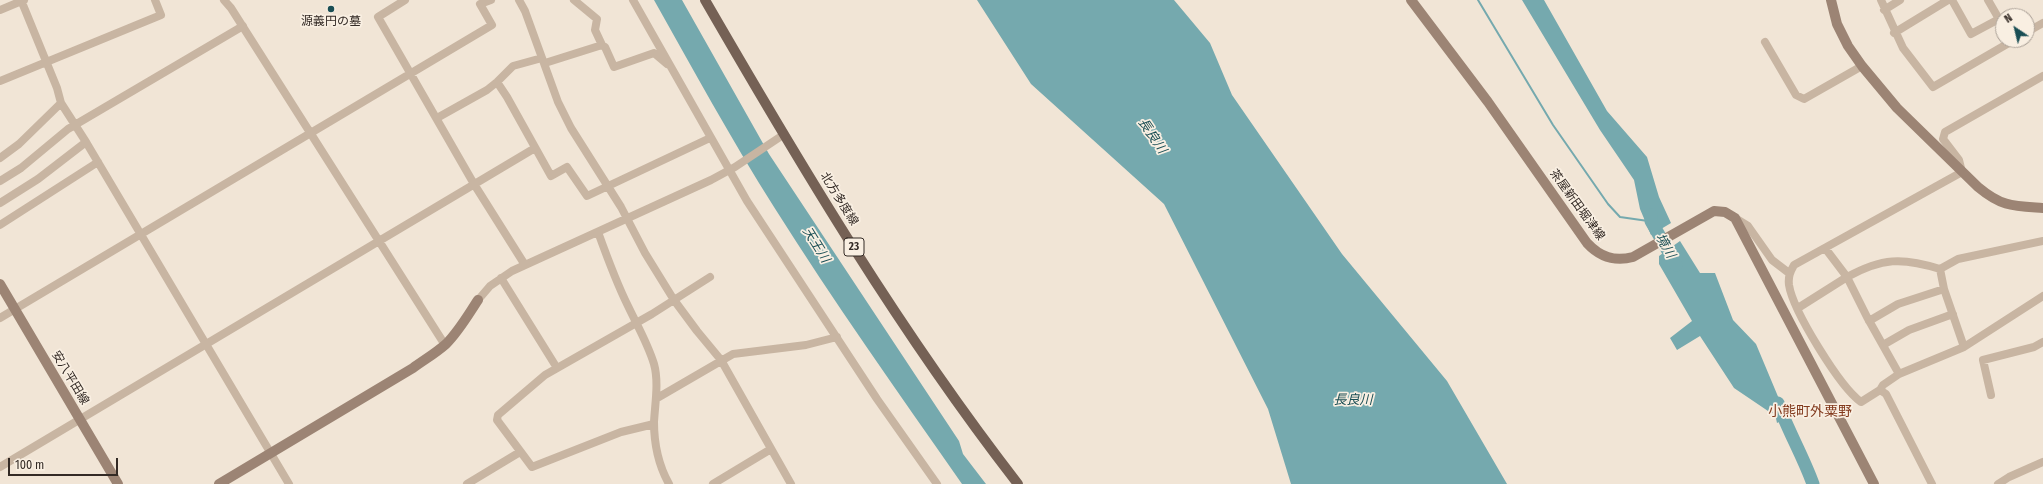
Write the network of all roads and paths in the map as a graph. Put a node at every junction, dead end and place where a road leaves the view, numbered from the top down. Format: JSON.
{"nodes":[{"id":1,"x":22,"y":0,"type":"edge"},
{"id":2,"x":155,"y":0,"type":"edge"},
{"id":3,"x":224,"y":0,"type":"edge"},
{"id":4,"x":406,"y":0,"type":"edge"},
{"id":5,"x":491,"y":0,"type":"edge"},
{"id":6,"x":519,"y":0,"type":"edge"},
{"id":7,"x":574,"y":0,"type":"edge"},
{"id":8,"x":633,"y":0,"type":"edge"},
{"id":9,"x":705,"y":0,"type":"edge"},
{"id":10,"x":1411,"y":0,"type":"edge"},
{"id":11,"x":1831,"y":0,"type":"edge"},
{"id":12,"x":1881,"y":0,"type":"edge"},
{"id":13,"x":1900,"y":0,"type":"edge"},
{"id":14,"x":1948,"y":0,"type":"edge"},
{"id":15,"x":1952,"y":0,"type":"edge"},
{"id":16,"x":1988,"y":0,"type":"edge"},
{"id":17,"x":0,"y":10,"type":"edge"},
{"id":18,"x":1884,"y":10,"type":"junction"},
{"id":19,"x":243,"y":26,"type":"junction"},
{"id":20,"x":1894,"y":33,"type":"junction"},
{"id":21,"x":1765,"y":42,"type":"dead end"},
{"id":22,"x":602,"y":45,"type":"junction"},
{"id":23,"x":2000,"y":48,"type":"edge"},
{"id":24,"x":543,"y":61,"type":"junction"},
{"id":25,"x":46,"y":63,"type":"junction"},
{"id":26,"x":671,"y":65,"type":"junction"},
{"id":27,"x":1862,"y":66,"type":"junction"},
{"id":28,"x":412,"y":73,"type":"junction"},
{"id":29,"x":2043,"y":76,"type":"edge"},
{"id":30,"x":0,"y":81,"type":"edge"},
{"id":31,"x":498,"y":82,"type":"junction"},
{"id":32,"x":61,"y":103,"type":"junction"},
{"id":33,"x":437,"y":118,"type":"junction"},
{"id":34,"x":75,"y":124,"type":"junction"},
{"id":35,"x":310,"y":134,"type":"junction"},
{"id":36,"x":710,"y":138,"type":"junction"},
{"id":37,"x":779,"y":138,"type":"junction"},
{"id":38,"x":86,"y":142,"type":"junction"},
{"id":39,"x":535,"y":148,"type":"junction"},
{"id":40,"x":0,"y":158,"type":"edge"},
{"id":41,"x":98,"y":162,"type":"junction"},
{"id":42,"x":732,"y":168,"type":"junction"},
{"id":43,"x":1962,"y":172,"type":"junction"},
{"id":44,"x":0,"y":181,"type":"edge"},
{"id":45,"x":474,"y":184,"type":"junction"},
{"id":46,"x":607,"y":185,"type":"junction"},
{"id":47,"x":0,"y":203,"type":"edge"},
{"id":48,"x":2043,"y":208,"type":"edge"},
{"id":49,"x":627,"y":218,"type":"junction"},
{"id":50,"x":1735,"y":218,"type":"junction"},
{"id":51,"x":0,"y":225,"type":"edge"},
{"id":52,"x":598,"y":232,"type":"junction"},
{"id":53,"x":140,"y":234,"type":"junction"},
{"id":54,"x":378,"y":241,"type":"junction"},
{"id":55,"x":2043,"y":241,"type":"edge"},
{"id":56,"x":1825,"y":248,"type":"junction"},
{"id":57,"x":525,"y":265,"type":"junction"},
{"id":58,"x":1940,"y":269,"type":"junction"},
{"id":59,"x":1789,"y":273,"type":"junction"},
{"id":60,"x":710,"y":277,"type":"dead end"},
{"id":61,"x":1847,"y":277,"type":"junction"},
{"id":62,"x":501,"y":278,"type":"junction"},
{"id":63,"x":0,"y":284,"type":"edge"},
{"id":64,"x":1944,"y":289,"type":"junction"},
{"id":65,"x":2043,"y":296,"type":"edge"},
{"id":66,"x":478,"y":300,"type":"joint"},
{"id":67,"x":674,"y":300,"type":"junction"},
{"id":68,"x":1798,"y":308,"type":"junction"},
{"id":69,"x":15,"y":309,"type":"junction"},
{"id":70,"x":1953,"y":314,"type":"junction"},
{"id":71,"x":0,"y":318,"type":"edge"},
{"id":72,"x":1869,"y":321,"type":"junction"},
{"id":73,"x":637,"y":322,"type":"junction"},
{"id":74,"x":837,"y":337,"type":"junction"},
{"id":75,"x":2043,"y":342,"type":"edge"},
{"id":76,"x":205,"y":344,"type":"junction"},
{"id":77,"x":445,"y":345,"type":"junction"},
{"id":78,"x":1883,"y":345,"type":"junction"},
{"id":79,"x":1964,"y":347,"type":"junction"},
{"id":80,"x":722,"y":360,"type":"junction"},
{"id":81,"x":557,"y":368,"type":"junction"},
{"id":82,"x":1899,"y":374,"type":"junction"},
{"id":83,"x":1880,"y":390,"type":"junction"},
{"id":84,"x":1991,"y":395,"type":"dead end"},
{"id":85,"x":656,"y":397,"type":"junction"},
{"id":86,"x":80,"y":419,"type":"junction"},
{"id":87,"x":654,"y":424,"type":"junction"},
{"id":88,"x":771,"y":448,"type":"junction"},
{"id":89,"x":520,"y":452,"type":"junction"},
{"id":90,"x":270,"y":454,"type":"junction"},
{"id":91,"x":2043,"y":462,"type":"edge"},
{"id":92,"x":0,"y":467,"type":"edge"},
{"id":93,"x":118,"y":484,"type":"edge"},
{"id":94,"x":219,"y":484,"type":"edge"},
{"id":95,"x":289,"y":484,"type":"edge"},
{"id":96,"x":467,"y":484,"type":"edge"},
{"id":97,"x":669,"y":484,"type":"edge"},
{"id":98,"x":713,"y":484,"type":"edge"},
{"id":99,"x":791,"y":484,"type":"edge"},
{"id":100,"x":937,"y":484,"type":"edge"},
{"id":101,"x":1018,"y":484,"type":"edge"},
{"id":102,"x":1874,"y":484,"type":"edge"},
{"id":103,"x":1932,"y":484,"type":"edge"},
{"id":104,"x":1998,"y":484,"type":"edge"}],
"edges":[{"from":1,"to":17,"type":"street"},
{"from":1,"to":25,"type":"street"},
{"from":2,"to":25,"type":"street"},
{"from":3,"to":19,"type":"street"},
{"from":4,"to":28,"type":"street"},
{"from":5,"to":28,"type":"street"},
{"from":6,"to":24,"type":"street"},
{"from":7,"to":22,"type":"street"},
{"from":8,"to":26,"type":"street"},
{"from":9,"to":37,"type":"main road","name":"北方多度線","number":"23"},
{"from":10,"to":50,"type":"main road","name":"茶屋新田堀津線"},
{"from":11,"to":27,"type":"main road"},
{"from":12,"to":18,"type":"street"},
{"from":13,"to":18,"type":"street"},
{"from":14,"to":20,"type":"street"},
{"from":15,"to":16,"type":"street"},
{"from":18,"to":20,"type":"street"},
{"from":19,"to":34,"type":"street"},
{"from":19,"to":35,"type":"street"},
{"from":20,"to":23,"type":"street"},
{"from":21,"to":27,"type":"street"},
{"from":22,"to":24,"type":"street"},
{"from":22,"to":26,"type":"street"},
{"from":24,"to":31,"type":"street"},
{"from":24,"to":46,"type":"street"},
{"from":25,"to":30,"type":"street"},
{"from":25,"to":32,"type":"street"},
{"from":26,"to":36,"type":"street"},
{"from":27,"to":43,"type":"main road"},
{"from":28,"to":33,"type":"street"},
{"from":28,"to":35,"type":"street"},
{"from":29,"to":43,"type":"street"},
{"from":31,"to":33,"type":"street"},
{"from":31,"to":39,"type":"street"},
{"from":32,"to":34,"type":"street"},
{"from":32,"to":40,"type":"street"},
{"from":33,"to":45,"type":"street"},
{"from":34,"to":38,"type":"street"},
{"from":34,"to":44,"type":"street"},
{"from":35,"to":53,"type":"street"},
{"from":35,"to":54,"type":"street"},
{"from":36,"to":42,"type":"street"},
{"from":36,"to":46,"type":"street"},
{"from":37,"to":42,"type":"street"},
{"from":37,"to":101,"type":"main road","name":"北方多度線","number":"23"},
{"from":38,"to":41,"type":"street"},
{"from":38,"to":47,"type":"street"},
{"from":39,"to":45,"type":"street"},
{"from":39,"to":46,"type":"street"},
{"from":41,"to":51,"type":"street"},
{"from":41,"to":53,"type":"street"},
{"from":42,"to":49,"type":"street"},
{"from":42,"to":74,"type":"street"},
{"from":43,"to":48,"type":"main road"},
{"from":43,"to":56,"type":"street"},
{"from":45,"to":54,"type":"street"},
{"from":45,"to":57,"type":"street"},
{"from":46,"to":49,"type":"street"},
{"from":49,"to":52,"type":"street"},
{"from":49,"to":67,"type":"street"},
{"from":50,"to":59,"type":"street"},
{"from":50,"to":102,"type":"main road"},
{"from":52,"to":57,"type":"street"},
{"from":52,"to":73,"type":"street"},
{"from":53,"to":69,"type":"street"},
{"from":53,"to":76,"type":"street"},
{"from":54,"to":76,"type":"street"},
{"from":54,"to":77,"type":"street"},
{"from":55,"to":58,"type":"street"},
{"from":56,"to":59,"type":"street"},
{"from":56,"to":61,"type":"street"},
{"from":57,"to":62,"type":"street"},
{"from":58,"to":61,"type":"street"},
{"from":58,"to":64,"type":"street"},
{"from":59,"to":68,"type":"street"},
{"from":60,"to":67,"type":"street"},
{"from":61,"to":68,"type":"street"},
{"from":61,"to":72,"type":"street"},
{"from":62,"to":66,"type":"street"},
{"from":62,"to":81,"type":"street"},
{"from":63,"to":69,"type":"main road","name":"安八平田線"},
{"from":64,"to":70,"type":"street"},
{"from":64,"to":72,"type":"street"},
{"from":65,"to":79,"type":"street"},
{"from":66,"to":77,"type":"main road"},
{"from":67,"to":73,"type":"street"},
{"from":67,"to":80,"type":"street"},
{"from":68,"to":83,"type":"street"},
{"from":69,"to":71,"type":"street"},
{"from":69,"to":86,"type":"main road","name":"安八平田線"},
{"from":70,"to":78,"type":"street"},
{"from":70,"to":79,"type":"street"},
{"from":72,"to":78,"type":"street"},
{"from":73,"to":81,"type":"street"},
{"from":73,"to":85,"type":"street"},
{"from":74,"to":80,"type":"street"},
{"from":74,"to":100,"type":"street"},
{"from":75,"to":84,"type":"street"},
{"from":76,"to":86,"type":"street"},
{"from":76,"to":90,"type":"street"},
{"from":77,"to":90,"type":"main road"},
{"from":78,"to":82,"type":"street"},
{"from":79,"to":82,"type":"street"},
{"from":80,"to":85,"type":"street"},
{"from":80,"to":88,"type":"street"},
{"from":81,"to":89,"type":"street"},
{"from":82,"to":83,"type":"street"},
{"from":83,"to":103,"type":"street"},
{"from":85,"to":87,"type":"street"},
{"from":86,"to":92,"type":"street"},
{"from":86,"to":93,"type":"main road","name":"安八平田線"},
{"from":87,"to":89,"type":"street"},
{"from":87,"to":97,"type":"street"},
{"from":88,"to":98,"type":"street"},
{"from":88,"to":99,"type":"street"},
{"from":89,"to":96,"type":"street"},
{"from":90,"to":94,"type":"main road"},
{"from":90,"to":95,"type":"street"},
{"from":91,"to":104,"type":"street"}]}
